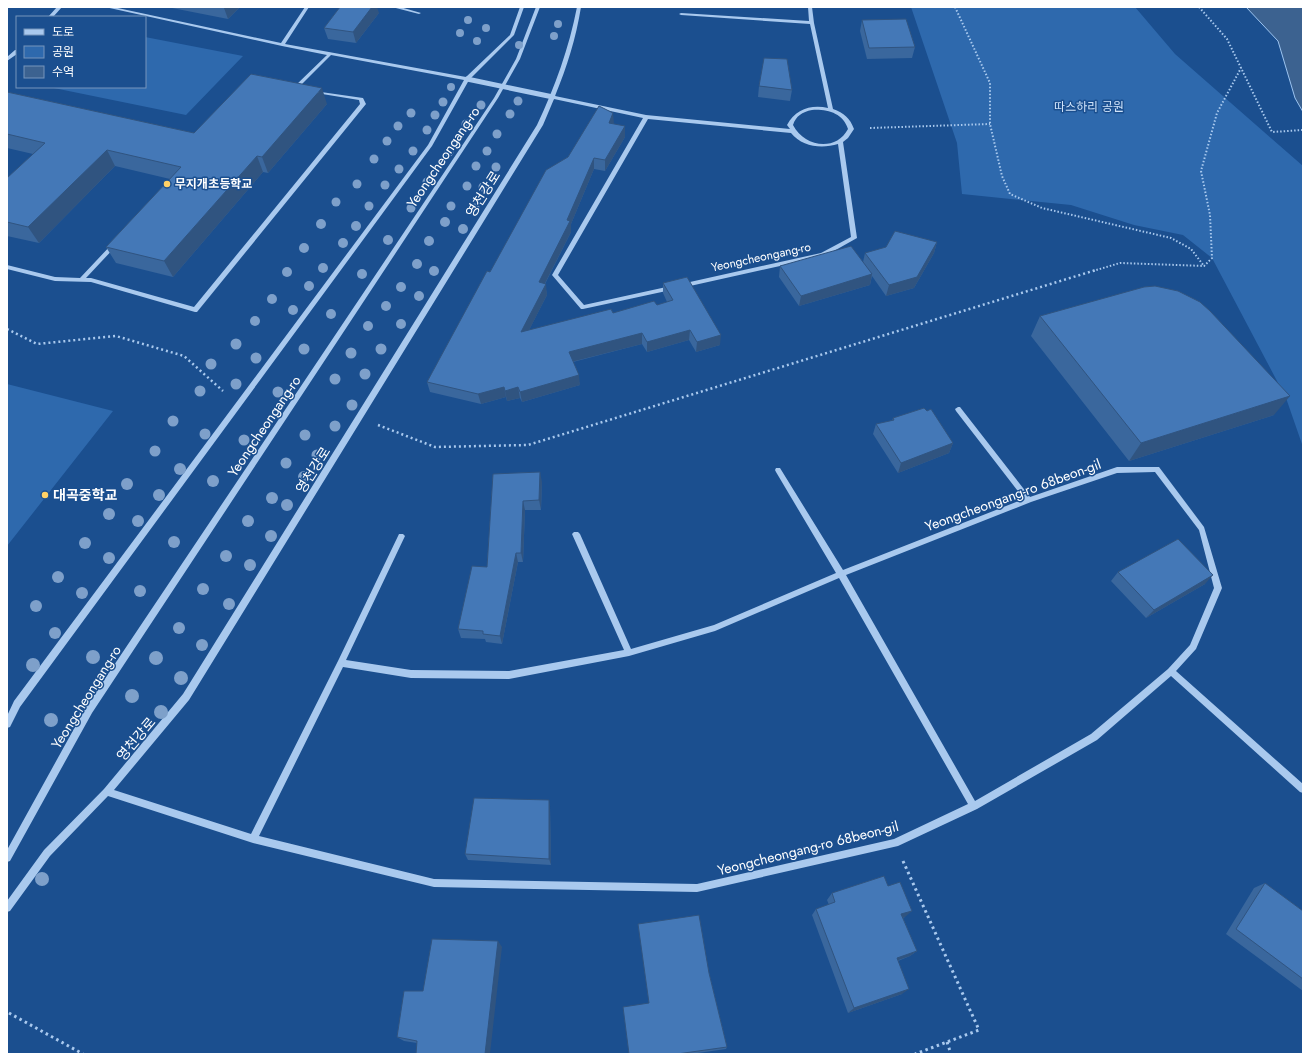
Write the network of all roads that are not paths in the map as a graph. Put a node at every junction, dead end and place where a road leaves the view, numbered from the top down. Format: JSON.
{"nodes":[{"id":1,"x":60,"y":7,"type":"edge"},
{"id":2,"x":107,"y":7,"type":"edge"},
{"id":3,"x":307,"y":7,"type":"edge"},
{"id":4,"x":394,"y":7,"type":"edge"},
{"id":5,"x":522,"y":7,"type":"edge"},
{"id":6,"x":538,"y":7,"type":"edge"},
{"id":7,"x":579,"y":7,"type":"edge"},
{"id":8,"x":810,"y":7,"type":"edge"},
{"id":9,"x":419,"y":13,"type":"dead end"},
{"id":10,"x":681,"y":14,"type":"dead end"},
{"id":11,"x":51,"y":16,"type":"edge"},
{"id":12,"x":812,"y":23,"type":"junction"},
{"id":13,"x":282,"y":45,"type":"junction"},
{"id":14,"x":16,"y":52,"type":"edge"},
{"id":15,"x":330,"y":54,"type":"junction"},
{"id":16,"x":7,"y":60,"type":"edge"},
{"id":17,"x":467,"y":79,"type":"junction"},
{"id":18,"x":553,"y":97,"type":"junction"},
{"id":19,"x":831,"y":110,"type":"junction"},
{"id":20,"x":646,"y":117,"type":"junction"},
{"id":21,"x":792,"y":131,"type":"junction"},
{"id":22,"x":840,"y":142,"type":"junction"},
{"id":23,"x":117,"y":242,"type":"edge"},
{"id":24,"x":7,"y":267,"type":"edge"},
{"id":25,"x":81,"y":280,"type":"junction"},
{"id":26,"x":958,"y":409,"type":"dead end"},
{"id":27,"x":778,"y":470,"type":"dead end"},
{"id":28,"x":1029,"y":500,"type":"junction"},
{"id":29,"x":576,"y":534,"type":"dead end"},
{"id":30,"x":401,"y":536,"type":"dead end"},
{"id":31,"x":841,"y":574,"type":"junction"},
{"id":32,"x":629,"y":653,"type":"junction"},
{"id":33,"x":341,"y":663,"type":"junction"},
{"id":34,"x":1171,"y":671,"type":"junction"},
{"id":35,"x":7,"y":724,"type":"edge"},
{"id":36,"x":1303,"y":789,"type":"edge"},
{"id":37,"x":107,"y":792,"type":"junction"},
{"id":38,"x":974,"y":806,"type":"junction"},
{"id":39,"x":253,"y":838,"type":"junction"},
{"id":40,"x":7,"y":858,"type":"edge"},
{"id":41,"x":7,"y":908,"type":"edge"}],
"edges":[{"from":1,"to":11,"type":"street"},
{"from":2,"to":13,"type":"street"},
{"from":3,"to":13,"type":"street"},
{"from":4,"to":9,"type":"street"},
{"from":5,"to":17,"type":"street"},
{"from":6,"to":40,"type":"street","name":"Yeongcheongang-ro"},
{"from":7,"to":18,"type":"street","name":"영천강로"},
{"from":8,"to":12,"type":"street"},
{"from":10,"to":12,"type":"street"},
{"from":12,"to":19,"type":"street"},
{"from":13,"to":15,"type":"street"},
{"from":14,"to":16,"type":"street"},
{"from":15,"to":17,"type":"street"},
{"from":15,"to":25,"type":"street"},
{"from":17,"to":18,"type":"street","bridge":true},
{"from":17,"to":35,"type":"street"},
{"from":18,"to":20,"type":"street"},
{"from":18,"to":37,"type":"street","name":"영천강로"},
{"from":19,"to":21,"type":"street"},
{"from":19,"to":22,"type":"street"},
{"from":20,"to":21,"type":"street"},
{"from":20,"to":22,"type":"street","name":"Yeongcheongang-ro"},
{"from":21,"to":22,"type":"street"},
{"from":23,"to":25,"type":"street"},
{"from":24,"to":25,"type":"street"},
{"from":26,"to":28,"type":"street"},
{"from":27,"to":31,"type":"street"},
{"from":28,"to":31,"type":"street","name":"Yeongcheongang-ro 68beon-gil"},
{"from":28,"to":34,"type":"street","name":"Yeongcheongang-ro 68beon-gil"},
{"from":29,"to":32,"type":"street"},
{"from":30,"to":33,"type":"street"},
{"from":31,"to":32,"type":"street","name":"Yeongcheongang-ro 68beon-gil"},
{"from":31,"to":38,"type":"street"},
{"from":32,"to":33,"type":"street","name":"Yeongcheongang-ro 68beon-gil"},
{"from":33,"to":39,"type":"street"},
{"from":34,"to":36,"type":"street"},
{"from":34,"to":38,"type":"street","name":"Yeongcheongang-ro 68beon-gil"},
{"from":37,"to":39,"type":"street","name":"Yeongcheongang-ro 68beon-gil"},
{"from":37,"to":41,"type":"street","name":"영천강로"},
{"from":38,"to":39,"type":"street","name":"Yeongcheongang-ro 68beon-gil"}]}
